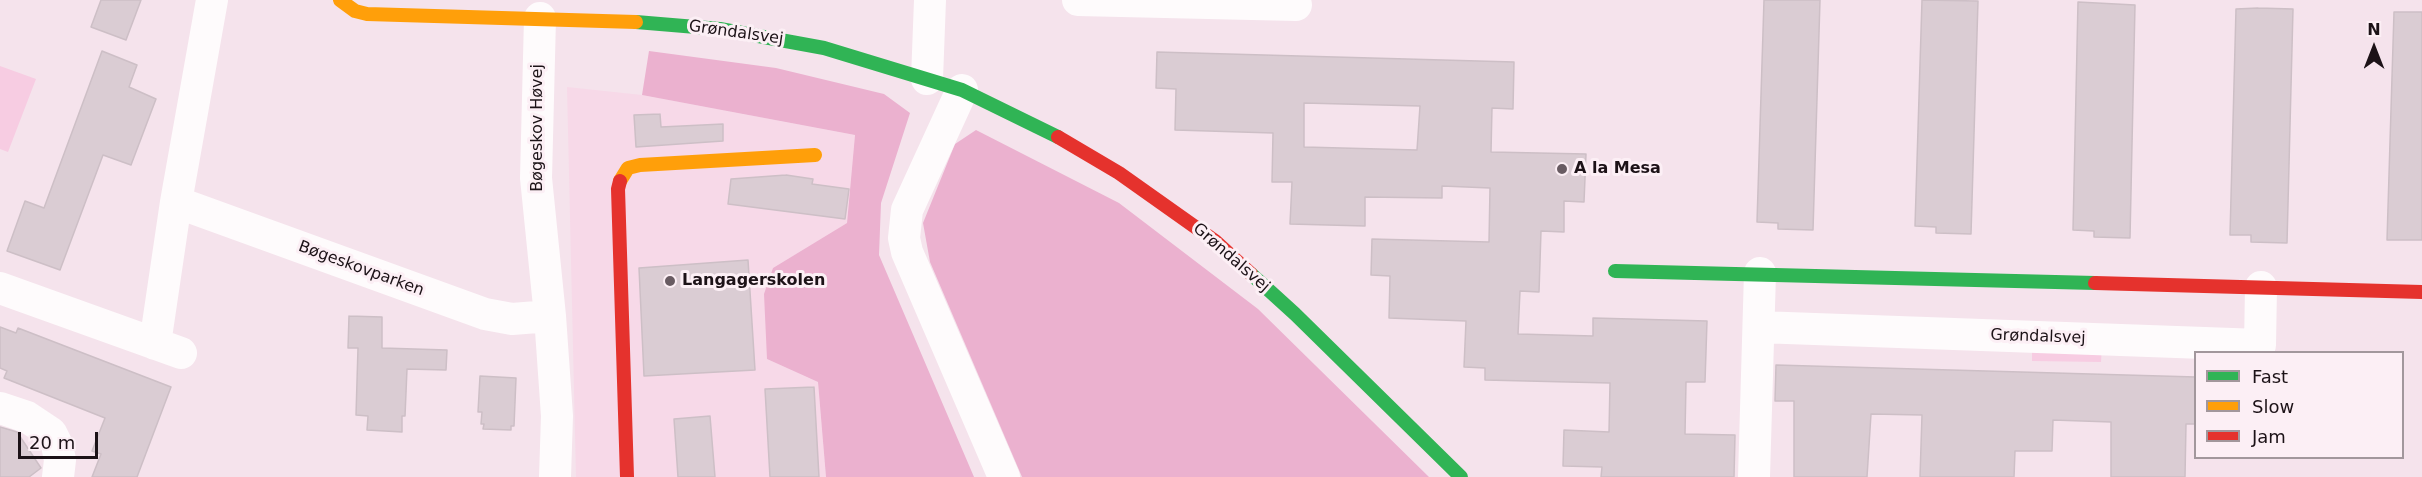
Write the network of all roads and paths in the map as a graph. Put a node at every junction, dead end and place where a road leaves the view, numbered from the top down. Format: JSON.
{"nodes":[{"id":1,"x":212,"y":0,"type":"edge"},
{"id":2,"x":340,"y":0,"type":"edge"},
{"id":3,"x":930,"y":0,"type":"edge"},
{"id":4,"x":1078,"y":0,"type":"edge"},
{"id":5,"x":1296,"y":5,"type":"dead end"},
{"id":6,"x":540,"y":18,"type":"junction"},
{"id":7,"x":927,"y":79,"type":"junction"},
{"id":8,"x":962,"y":90,"type":"junction"},
{"id":9,"x":816,"y":155,"type":"dead end"},
{"id":10,"x":176,"y":202,"type":"junction"},
{"id":11,"x":1616,"y":271,"type":"dead end"},
{"id":12,"x":1760,"y":273,"type":"junction"},
{"id":13,"x":2261,"y":287,"type":"junction"},
{"id":14,"x":0,"y":288,"type":"edge"},
{"id":15,"x":2422,"y":292,"type":"edge"},
{"id":16,"x":550,"y":316,"type":"junction"},
{"id":17,"x":1759,"y":327,"type":"junction"},
{"id":18,"x":0,"y":408,"type":"edge"},
{"id":19,"x":58,"y":477,"type":"edge"},
{"id":20,"x":555,"y":477,"type":"edge"},
{"id":21,"x":627,"y":477,"type":"edge"},
{"id":22,"x":1004,"y":477,"type":"edge"},
{"id":23,"x":1461,"y":477,"type":"edge"},
{"id":24,"x":1754,"y":477,"type":"edge"}],
"edges":[{"from":1,"to":10,"type":"street"},
{"from":2,"to":6,"type":"street"},
{"from":3,"to":7,"type":"street"},
{"from":4,"to":5,"type":"street"},
{"from":6,"to":7,"type":"street","name":"Grøndalsvej"},
{"from":6,"to":16,"type":"street","name":"Bøgeskov Høvej"},
{"from":7,"to":8,"type":"street","name":"Grøndalsvej"},
{"from":8,"to":22,"type":"street"},
{"from":8,"to":23,"type":"street","name":"Grøndalsvej"},
{"from":9,"to":21,"type":"street"},
{"from":10,"to":14,"type":"street"},
{"from":10,"to":16,"type":"street","name":"Bøgeskovparken"},
{"from":11,"to":12,"type":"street"},
{"from":12,"to":13,"type":"street"},
{"from":12,"to":17,"type":"street"},
{"from":13,"to":15,"type":"street"},
{"from":13,"to":17,"type":"street","name":"Grøndalsvej"},
{"from":16,"to":20,"type":"street","name":"Bøgeskov Høvej"},
{"from":17,"to":24,"type":"street"},
{"from":18,"to":19,"type":"street"}]}
